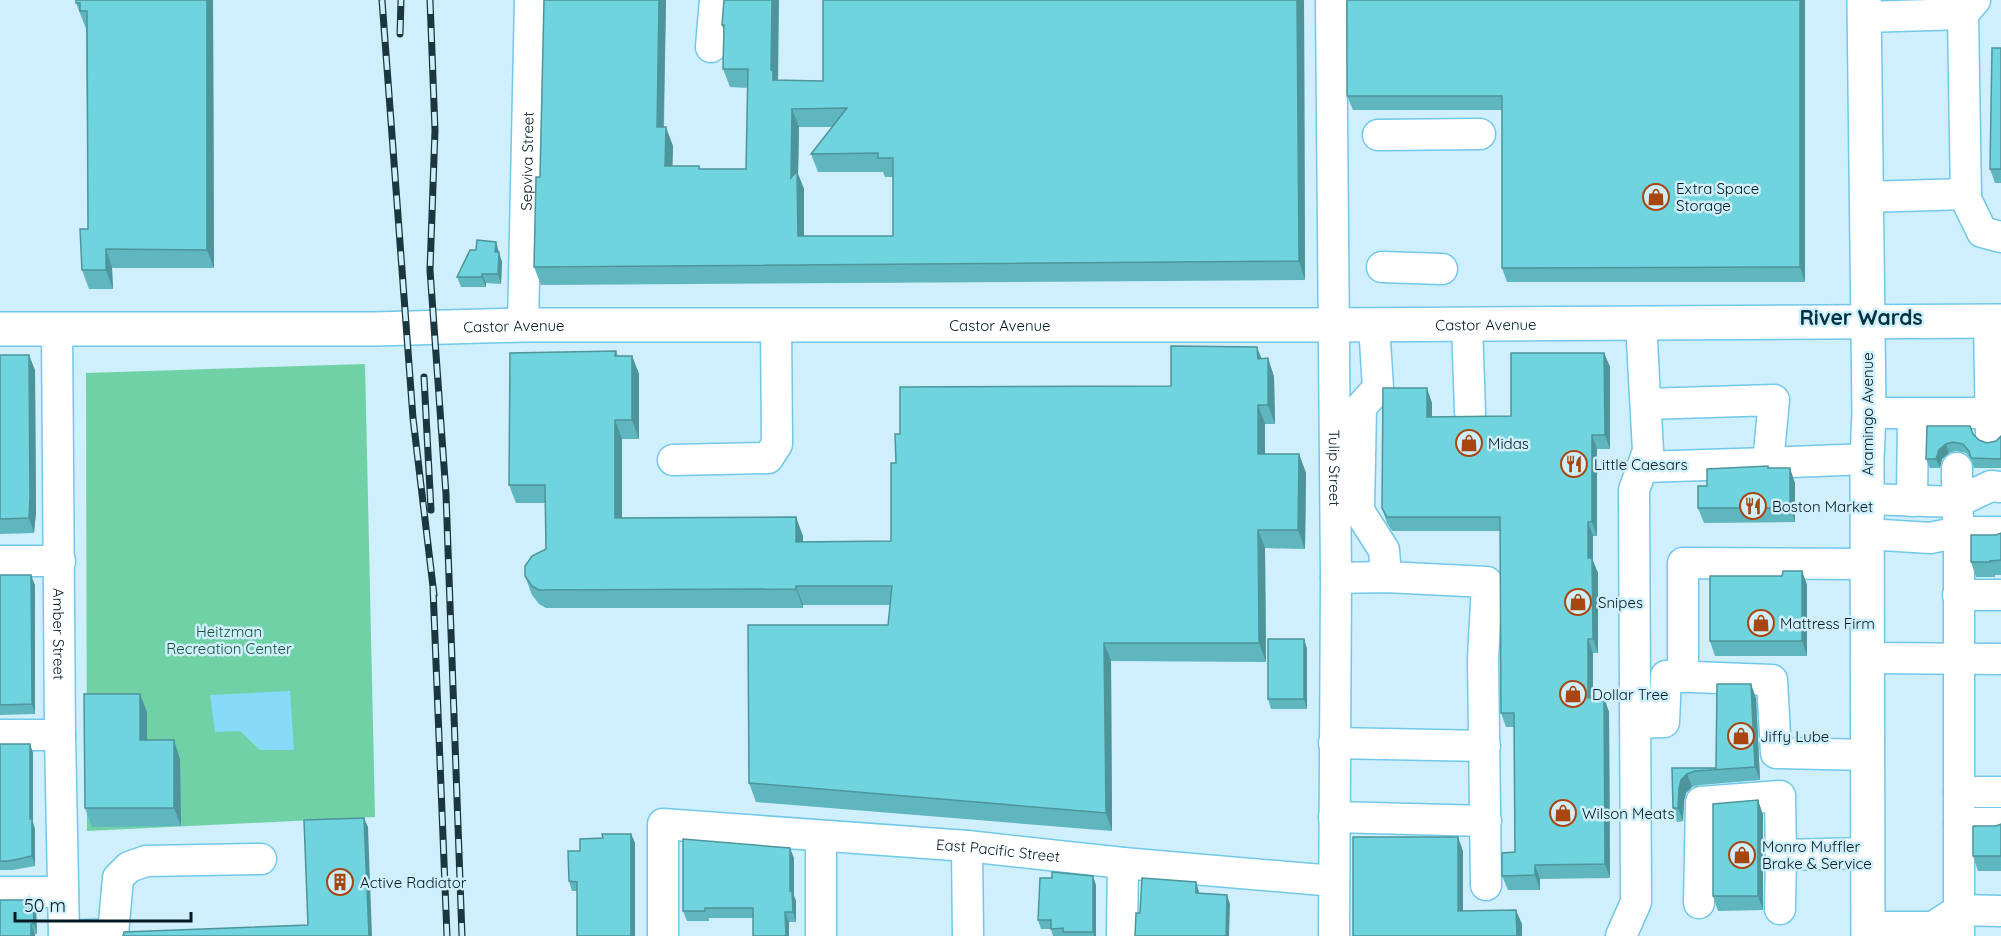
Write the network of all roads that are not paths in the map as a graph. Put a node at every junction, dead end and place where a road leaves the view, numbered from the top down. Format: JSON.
{"nodes":[{"id":1,"x":530,"y":0,"type":"edge"},
{"id":2,"x":715,"y":0,"type":"edge"},
{"id":3,"x":1331,"y":0,"type":"edge"},
{"id":4,"x":1969,"y":7,"type":"edge"},
{"id":5,"x":1864,"y":8,"type":"edge"},
{"id":6,"x":711,"y":47,"type":"dead end"},
{"id":7,"x":1480,"y":134,"type":"dead end"},
{"id":8,"x":1378,"y":135,"type":"dead end"},
{"id":9,"x":1966,"y":194,"type":"junction"},
{"id":10,"x":1866,"y":197,"type":"junction"},
{"id":11,"x":2001,"y":237,"type":"edge"},
{"id":12,"x":1382,"y":267,"type":"dead end"},
{"id":13,"x":1442,"y":269,"type":"dead end"},
{"id":14,"x":1995,"y":321,"type":"edge"},
{"id":15,"x":1867,"y":322,"type":"junction"},
{"id":16,"x":1641,"y":323,"type":"junction"},
{"id":17,"x":1467,"y":324,"type":"junction"},
{"id":18,"x":523,"y":325,"type":"junction"},
{"id":19,"x":776,"y":325,"type":"junction"},
{"id":20,"x":1335,"y":325,"type":"junction"},
{"id":21,"x":1374,"y":325,"type":"junction"},
{"id":22,"x":0,"y":330,"type":"edge"},
{"id":23,"x":57,"y":331,"type":"junction"},
{"id":24,"x":1646,"y":404,"type":"junction"},
{"id":25,"x":1470,"y":412,"type":"dead end"},
{"id":26,"x":1869,"y":413,"type":"junction"},
{"id":27,"x":1994,"y":420,"type":"edge"},
{"id":28,"x":1937,"y":422,"type":"junction"},
{"id":29,"x":1867,"y":459,"type":"junction"},
{"id":30,"x":673,"y":460,"type":"dead end"},
{"id":31,"x":1768,"y":463,"type":"junction"},
{"id":32,"x":1643,"y":468,"type":"junction"},
{"id":33,"x":1944,"y":468,"type":"dead end"},
{"id":34,"x":1994,"y":480,"type":"edge"},
{"id":35,"x":1867,"y":499,"type":"junction"},
{"id":36,"x":1932,"y":501,"type":"junction"},
{"id":37,"x":1959,"y":532,"type":"junction"},
{"id":38,"x":2001,"y":532,"type":"edge"},
{"id":39,"x":1867,"y":549,"type":"junction"},
{"id":40,"x":0,"y":561,"type":"edge"},
{"id":41,"x":60,"y":561,"type":"junction"},
{"id":42,"x":1385,"y":563,"type":"junction"},
{"id":43,"x":1336,"y":578,"type":"junction"},
{"id":44,"x":1984,"y":593,"type":"edge"},
{"id":45,"x":1868,"y":658,"type":"junction"},
{"id":46,"x":1958,"y":658,"type":"junction"},
{"id":47,"x":2001,"y":658,"type":"edge"},
{"id":48,"x":1683,"y":677,"type":"junction"},
{"id":49,"x":1635,"y":723,"type":"junction"},
{"id":50,"x":0,"y":735,"type":"edge"},
{"id":51,"x":60,"y":735,"type":"junction"},
{"id":52,"x":1334,"y":743,"type":"junction"},
{"id":53,"x":1485,"y":746,"type":"junction"},
{"id":54,"x":1868,"y":755,"type":"junction"},
{"id":55,"x":1959,"y":792,"type":"junction"},
{"id":56,"x":2001,"y":792,"type":"edge"},
{"id":57,"x":1334,"y":817,"type":"junction"},
{"id":58,"x":1486,"y":821,"type":"junction"},
{"id":59,"x":1959,"y":823,"type":"junction"},
{"id":60,"x":2001,"y":823,"type":"edge"},
{"id":61,"x":821,"y":836,"type":"junction"},
{"id":62,"x":967,"y":846,"type":"junction"},
{"id":63,"x":1868,"y":854,"type":"junction"},
{"id":64,"x":1781,"y":855,"type":"junction"},
{"id":65,"x":261,"y":859,"type":"dead end"},
{"id":66,"x":1123,"y":863,"type":"junction"},
{"id":67,"x":1334,"y":881,"type":"junction"},
{"id":68,"x":1486,"y":885,"type":"dead end"},
{"id":69,"x":0,"y":892,"type":"edge"},
{"id":70,"x":63,"y":892,"type":"junction"},
{"id":71,"x":2001,"y":892,"type":"edge"},
{"id":72,"x":1699,"y":903,"type":"dead end"},
{"id":73,"x":1780,"y":909,"type":"dead end"},
{"id":74,"x":2001,"y":911,"type":"edge"},
{"id":75,"x":1959,"y":912,"type":"edge"},
{"id":76,"x":1868,"y":932,"type":"edge"},
{"id":77,"x":113,"y":935,"type":"edge"},
{"id":78,"x":64,"y":936,"type":"edge"},
{"id":79,"x":663,"y":936,"type":"edge"},
{"id":80,"x":821,"y":936,"type":"edge"},
{"id":81,"x":968,"y":936,"type":"edge"},
{"id":82,"x":1122,"y":936,"type":"edge"},
{"id":83,"x":1335,"y":936,"type":"edge"},
{"id":84,"x":1621,"y":936,"type":"edge"}],
"edges":[{"from":1,"to":18,"type":"street","name":"Sepviva Street"},
{"from":2,"to":6,"type":"street"},
{"from":3,"to":20,"type":"street","name":"Tulip Street"},
{"from":4,"to":5,"type":"street"},
{"from":4,"to":9,"type":"street"},
{"from":5,"to":10,"type":"main road","name":"Aramingo Avenue"},
{"from":7,"to":8,"type":"street"},
{"from":9,"to":10,"type":"street"},
{"from":9,"to":11,"type":"street"},
{"from":10,"to":15,"type":"main road","name":"Aramingo Avenue"},
{"from":12,"to":13,"type":"street"},
{"from":14,"to":15,"type":"main road","name":"Castor Avenue"},
{"from":14,"to":27,"type":"street"},
{"from":15,"to":16,"type":"main road","name":"Castor Avenue"},
{"from":15,"to":26,"type":"main road","name":"Aramingo Avenue"},
{"from":16,"to":17,"type":"main road","name":"Castor Avenue"},
{"from":16,"to":24,"type":"street"},
{"from":17,"to":21,"type":"main road","name":"Castor Avenue"},
{"from":17,"to":25,"type":"street"},
{"from":18,"to":19,"type":"main road","name":"Castor Avenue"},
{"from":18,"to":23,"type":"main road","name":"Castor Avenue"},
{"from":19,"to":20,"type":"main road","name":"Castor Avenue"},
{"from":19,"to":30,"type":"street"},
{"from":20,"to":21,"type":"main road","name":"Castor Avenue"},
{"from":20,"to":43,"type":"street","name":"Tulip Street"},
{"from":21,"to":42,"type":"street"},
{"from":22,"to":23,"type":"main road","name":"Castor Avenue"},
{"from":23,"to":41,"type":"street","name":"Amber Street"},
{"from":24,"to":31,"type":"street"},
{"from":24,"to":32,"type":"street"},
{"from":26,"to":28,"type":"street"},
{"from":26,"to":29,"type":"main road","name":"Aramingo Avenue"},
{"from":27,"to":28,"type":"street"},
{"from":28,"to":36,"type":"street"},
{"from":29,"to":31,"type":"street"},
{"from":29,"to":35,"type":"main road","name":"Aramingo Avenue"},
{"from":31,"to":32,"type":"street"},
{"from":32,"to":49,"type":"street"},
{"from":33,"to":36,"type":"street"},
{"from":34,"to":36,"type":"street"},
{"from":35,"to":36,"type":"street"},
{"from":35,"to":39,"type":"main road","name":"Aramingo Avenue"},
{"from":36,"to":37,"type":"street"},
{"from":37,"to":38,"type":"street"},
{"from":37,"to":39,"type":"street"},
{"from":37,"to":44,"type":"street"},
{"from":39,"to":45,"type":"main road","name":"Aramingo Avenue"},
{"from":39,"to":48,"type":"street"},
{"from":40,"to":41,"type":"street"},
{"from":41,"to":51,"type":"street","name":"Amber Street"},
{"from":42,"to":43,"type":"street"},
{"from":42,"to":53,"type":"street"},
{"from":43,"to":52,"type":"street","name":"Tulip Street"},
{"from":44,"to":46,"type":"street"},
{"from":45,"to":46,"type":"street"},
{"from":45,"to":54,"type":"main road","name":"Aramingo Avenue"},
{"from":46,"to":47,"type":"street"},
{"from":46,"to":55,"type":"street"},
{"from":48,"to":49,"type":"street"},
{"from":48,"to":54,"type":"street"},
{"from":49,"to":84,"type":"street"},
{"from":50,"to":51,"type":"street"},
{"from":51,"to":70,"type":"street","name":"Amber Street"},
{"from":52,"to":53,"type":"street"},
{"from":52,"to":57,"type":"street","name":"Tulip Street"},
{"from":53,"to":58,"type":"street"},
{"from":54,"to":63,"type":"main road","name":"Aramingo Avenue"},
{"from":55,"to":56,"type":"street"},
{"from":55,"to":59,"type":"street"},
{"from":57,"to":58,"type":"street"},
{"from":57,"to":67,"type":"street","name":"Tulip Street"},
{"from":58,"to":68,"type":"street"},
{"from":59,"to":60,"type":"street"},
{"from":59,"to":75,"type":"street"},
{"from":61,"to":62,"type":"street","name":"East Pacific Street"},
{"from":61,"to":79,"type":"street","name":"East Pacific Street"},
{"from":61,"to":80,"type":"street"},
{"from":62,"to":66,"type":"street","name":"East Pacific Street"},
{"from":62,"to":81,"type":"street"},
{"from":63,"to":64,"type":"street"},
{"from":63,"to":76,"type":"main road","name":"Aramingo Avenue"},
{"from":64,"to":72,"type":"street"},
{"from":64,"to":73,"type":"street"},
{"from":65,"to":77,"type":"street"},
{"from":66,"to":67,"type":"street","name":"East Pacific Street"},
{"from":66,"to":82,"type":"street"},
{"from":67,"to":83,"type":"street","name":"Tulip Street"},
{"from":69,"to":70,"type":"street"},
{"from":70,"to":78,"type":"street","name":"Amber Street"},
{"from":71,"to":75,"type":"street"},
{"from":74,"to":75,"type":"street"},
{"from":75,"to":76,"type":"street"},
{"from":77,"to":78,"type":"street"}]}
